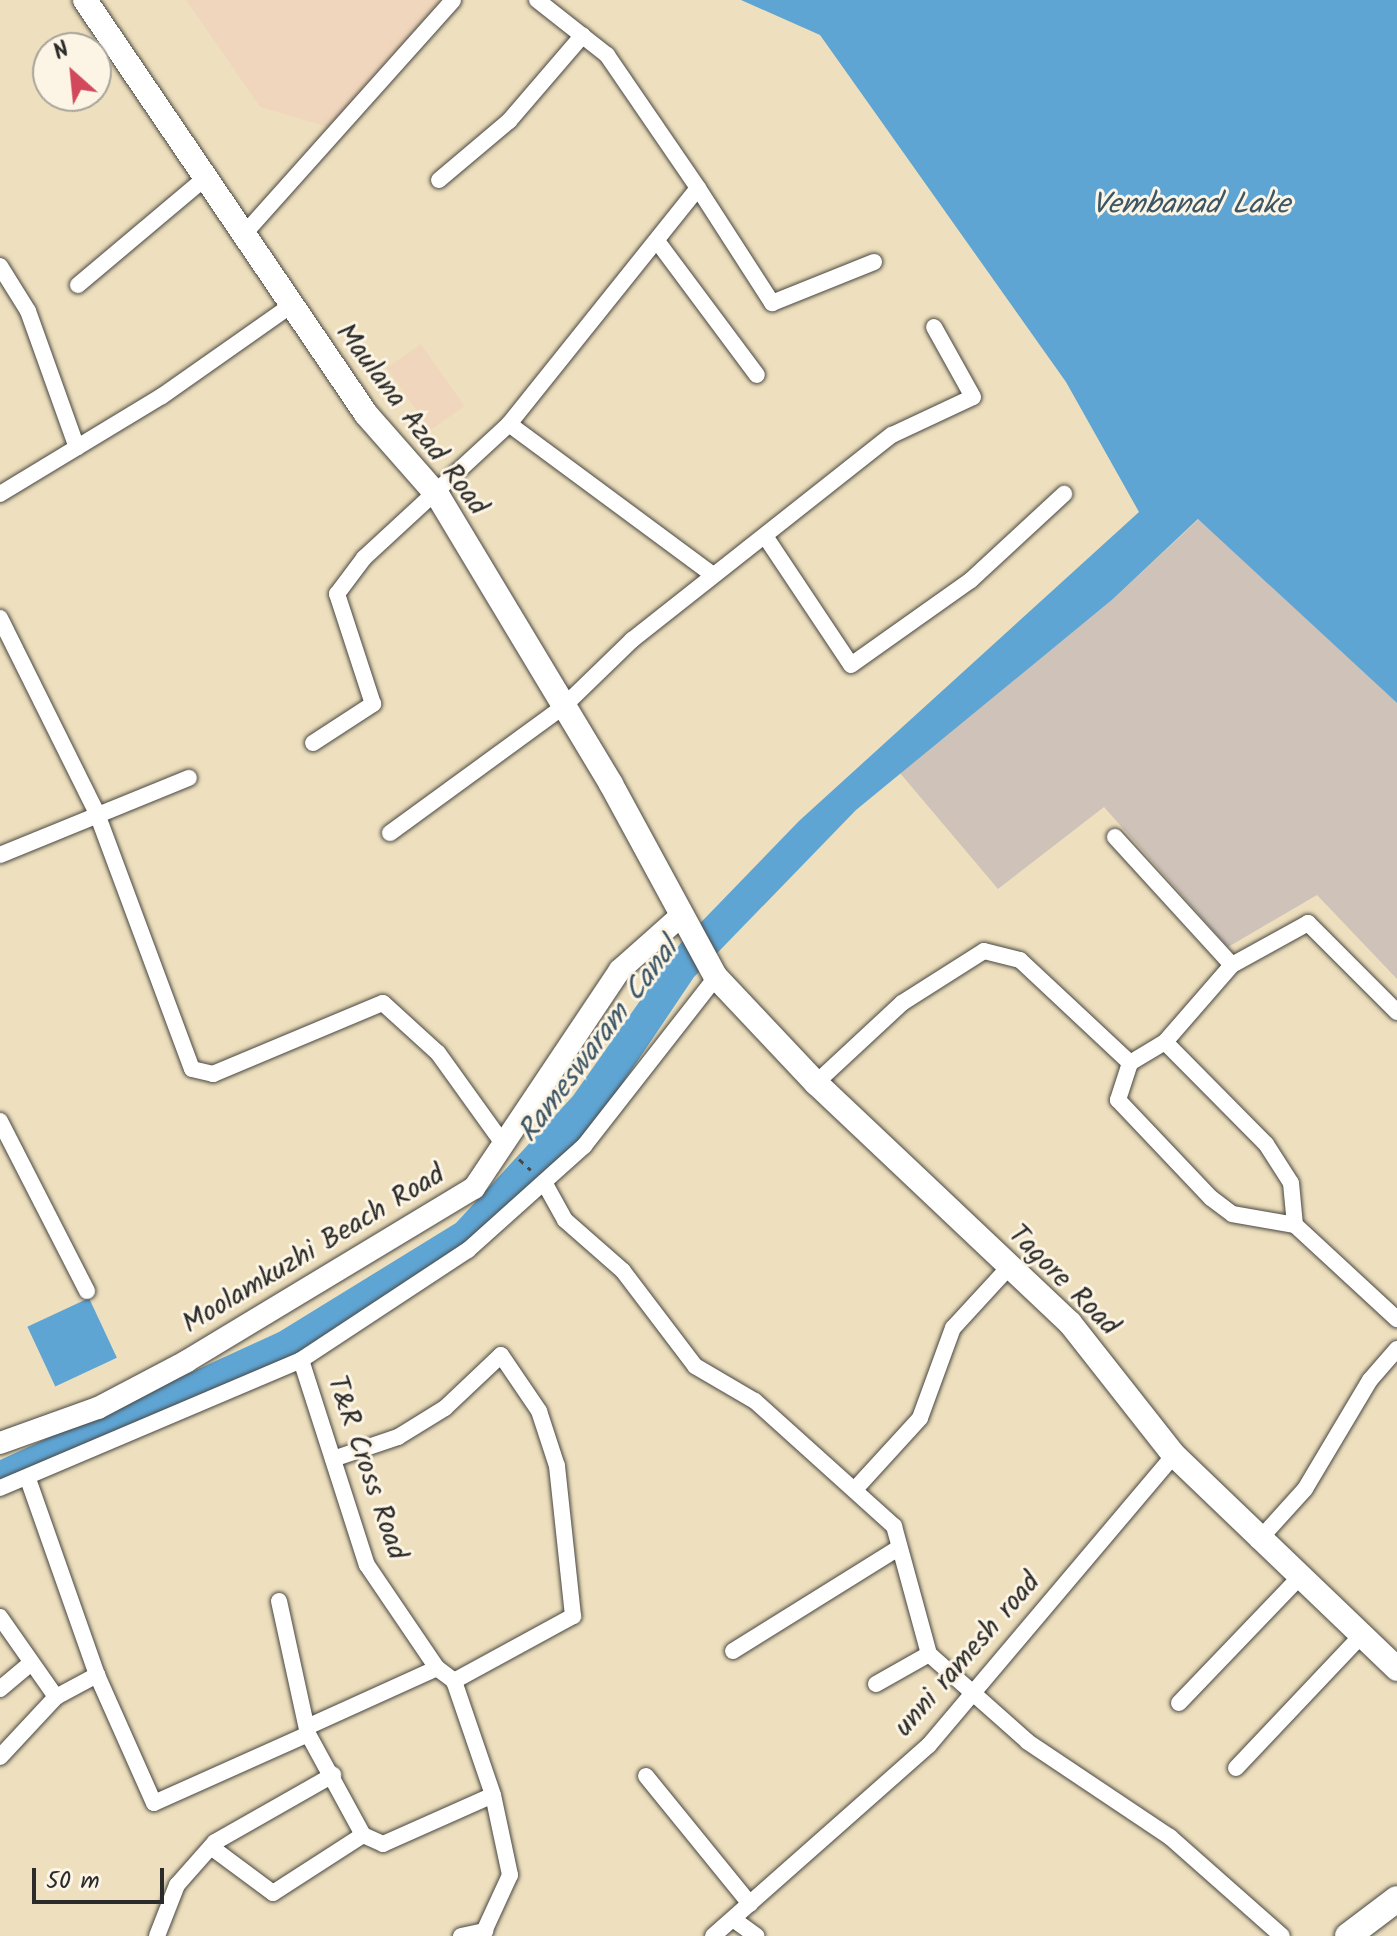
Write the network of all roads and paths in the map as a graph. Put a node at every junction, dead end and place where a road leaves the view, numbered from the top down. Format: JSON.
{"nodes":[{"id":1,"x":85,"y":0,"type":"edge"},
{"id":2,"x":453,"y":0,"type":"edge"},
{"id":3,"x":537,"y":0,"type":"edge"},
{"id":4,"x":583,"y":35,"type":"junction"},
{"id":5,"x":204,"y":179,"type":"junction"},
{"id":6,"x":439,"y":180,"type":"dead end"},
{"id":7,"x":698,"y":188,"type":"junction"},
{"id":8,"x":245,"y":233,"type":"junction"},
{"id":9,"x":657,"y":241,"type":"junction"},
{"id":10,"x":874,"y":262,"type":"dead end"},
{"id":11,"x":0,"y":266,"type":"edge"},
{"id":12,"x":78,"y":285,"type":"dead end"},
{"id":13,"x":290,"y":306,"type":"junction"},
{"id":14,"x":934,"y":327,"type":"dead end"},
{"id":15,"x":757,"y":375,"type":"dead end"},
{"id":16,"x":509,"y":424,"type":"junction"},
{"id":17,"x":77,"y":448,"type":"junction"},
{"id":18,"x":0,"y":494,"type":"edge"},
{"id":19,"x":1064,"y":494,"type":"dead end"},
{"id":20,"x":438,"y":496,"type":"junction"},
{"id":21,"x":767,"y":539,"type":"junction"},
{"id":22,"x":712,"y":574,"type":"junction"},
{"id":23,"x":0,"y":618,"type":"edge"},
{"id":24,"x":4,"y":638,"type":"edge"},
{"id":25,"x":564,"y":706,"type":"junction"},
{"id":26,"x":313,"y":743,"type":"dead end"},
{"id":27,"x":189,"y":778,"type":"dead end"},
{"id":28,"x":96,"y":811,"type":"junction"},
{"id":29,"x":390,"y":833,"type":"dead end"},
{"id":30,"x":1115,"y":837,"type":"dead end"},
{"id":31,"x":0,"y":855,"type":"edge"},
{"id":32,"x":686,"y":924,"type":"junction"},
{"id":33,"x":1232,"y":965,"type":"junction"},
{"id":34,"x":715,"y":975,"type":"junction"},
{"id":35,"x":1397,"y":1012,"type":"edge"},
{"id":36,"x":1165,"y":1042,"type":"junction"},
{"id":37,"x":1130,"y":1063,"type":"junction"},
{"id":38,"x":816,"y":1083,"type":"junction"},
{"id":39,"x":2,"y":1130,"type":"edge"},
{"id":40,"x":504,"y":1145,"type":"junction"},
{"id":41,"x":545,"y":1184,"type":"junction"},
{"id":42,"x":1295,"y":1225,"type":"junction"},
{"id":43,"x":1009,"y":1267,"type":"junction"},
{"id":44,"x":87,"y":1291,"type":"dead end"},
{"id":45,"x":1397,"y":1319,"type":"edge"},
{"id":46,"x":1397,"y":1349,"type":"edge"},
{"id":47,"x":301,"y":1360,"type":"junction"},
{"id":48,"x":0,"y":1443,"type":"edge"},
{"id":49,"x":1174,"y":1455,"type":"junction"},
{"id":50,"x":333,"y":1459,"type":"junction"},
{"id":51,"x":28,"y":1479,"type":"junction"},
{"id":52,"x":858,"y":1486,"type":"junction"},
{"id":53,"x":0,"y":1488,"type":"edge"},
{"id":54,"x":1258,"y":1541,"type":"junction"},
{"id":55,"x":897,"y":1549,"type":"junction"},
{"id":56,"x":1297,"y":1580,"type":"junction"},
{"id":57,"x":279,"y":1601,"type":"dead end"},
{"id":58,"x":0,"y":1617,"type":"edge"},
{"id":59,"x":1360,"y":1637,"type":"junction"},
{"id":60,"x":733,"y":1651,"type":"dead end"},
{"id":61,"x":929,"y":1654,"type":"junction"},
{"id":62,"x":27,"y":1666,"type":"junction"},
{"id":63,"x":437,"y":1668,"type":"junction"},
{"id":64,"x":1397,"y":1669,"type":"edge"},
{"id":65,"x":97,"y":1675,"type":"junction"},
{"id":66,"x":454,"y":1681,"type":"junction"},
{"id":67,"x":876,"y":1684,"type":"dead end"},
{"id":68,"x":0,"y":1689,"type":"edge"},
{"id":69,"x":976,"y":1694,"type":"junction"},
{"id":70,"x":56,"y":1697,"type":"junction"},
{"id":71,"x":1179,"y":1703,"type":"dead end"},
{"id":72,"x":308,"y":1730,"type":"junction"},
{"id":73,"x":0,"y":1757,"type":"edge"},
{"id":74,"x":1236,"y":1768,"type":"dead end"},
{"id":75,"x":333,"y":1775,"type":"junction"},
{"id":76,"x":646,"y":1776,"type":"dead end"},
{"id":77,"x":493,"y":1795,"type":"junction"},
{"id":78,"x":363,"y":1835,"type":"junction"},
{"id":79,"x":211,"y":1847,"type":"junction"},
{"id":80,"x":1397,"y":1899,"type":"edge"},
{"id":81,"x":750,"y":1904,"type":"junction"},
{"id":82,"x":733,"y":1919,"type":"junction"},
{"id":83,"x":483,"y":1934,"type":"edge"},
{"id":84,"x":157,"y":1936,"type":"edge"},
{"id":85,"x":461,"y":1936,"type":"edge"},
{"id":86,"x":713,"y":1936,"type":"edge"},
{"id":87,"x":756,"y":1936,"type":"edge"},
{"id":88,"x":1282,"y":1936,"type":"edge"},
{"id":89,"x":1348,"y":1936,"type":"edge"}],
"edges":[{"from":1,"to":5,"type":"main road","name":"Maulana Azad Road"},
{"from":2,"to":8,"type":"street"},
{"from":3,"to":4,"type":"street"},
{"from":4,"to":6,"type":"street"},
{"from":4,"to":7,"type":"street"},
{"from":5,"to":8,"type":"main road","name":"Maulana Azad Road"},
{"from":5,"to":12,"type":"street"},
{"from":7,"to":9,"type":"street"},
{"from":7,"to":10,"type":"street"},
{"from":8,"to":13,"type":"main road","name":"Maulana Azad Road"},
{"from":9,"to":15,"type":"street"},
{"from":9,"to":16,"type":"street"},
{"from":11,"to":17,"type":"street"},
{"from":13,"to":17,"type":"street"},
{"from":13,"to":20,"type":"main road","name":"Maulana Azad Road"},
{"from":14,"to":21,"type":"street"},
{"from":16,"to":20,"type":"street"},
{"from":16,"to":22,"type":"street"},
{"from":17,"to":18,"type":"street"},
{"from":19,"to":21,"type":"street"},
{"from":20,"to":25,"type":"main road","name":"Maulana Azad Road"},
{"from":20,"to":26,"type":"street"},
{"from":21,"to":22,"type":"street"},
{"from":22,"to":25,"type":"street"},
{"from":23,"to":24,"type":"street"},
{"from":24,"to":28,"type":"street"},
{"from":25,"to":29,"type":"street"},
{"from":25,"to":32,"type":"main road","name":"Maulana Azad Road"},
{"from":27,"to":28,"type":"street"},
{"from":28,"to":31,"type":"street"},
{"from":28,"to":40,"type":"street"},
{"from":30,"to":33,"type":"street"},
{"from":32,"to":34,"type":"main road","name":"Tagore Road"},
{"from":32,"to":40,"type":"street","name":"Moolamkuzhi Beach Road"},
{"from":33,"to":35,"type":"street"},
{"from":33,"to":36,"type":"street"},
{"from":34,"to":38,"type":"main road","name":"Tagore Road"},
{"from":34,"to":41,"type":"street"},
{"from":36,"to":37,"type":"street"},
{"from":36,"to":42,"type":"street"},
{"from":37,"to":38,"type":"street"},
{"from":37,"to":42,"type":"street"},
{"from":38,"to":43,"type":"main road","name":"Tagore Road"},
{"from":39,"to":44,"type":"street"},
{"from":40,"to":41,"type":"path"},
{"from":40,"to":48,"type":"street","name":"Moolamkuzhi Beach Road"},
{"from":41,"to":47,"type":"street"},
{"from":41,"to":52,"type":"street"},
{"from":42,"to":45,"type":"street"},
{"from":43,"to":49,"type":"main road","name":"Tagore Road"},
{"from":43,"to":52,"type":"street"},
{"from":46,"to":54,"type":"street"},
{"from":47,"to":50,"type":"street","name":"T&R Cross Road"},
{"from":47,"to":51,"type":"street"},
{"from":49,"to":54,"type":"main road","name":"Tagore Road"},
{"from":49,"to":69,"type":"street","name":"unni ramesh road"},
{"from":50,"to":63,"type":"street","name":"T&R Cross Road"},
{"from":50,"to":66,"type":"street"},
{"from":51,"to":53,"type":"street"},
{"from":51,"to":65,"type":"street"},
{"from":52,"to":55,"type":"street"},
{"from":54,"to":56,"type":"main road","name":"Tagore Road"},
{"from":55,"to":60,"type":"street"},
{"from":55,"to":61,"type":"street"},
{"from":56,"to":59,"type":"main road","name":"Tagore Road"},
{"from":56,"to":71,"type":"street"},
{"from":57,"to":72,"type":"street"},
{"from":58,"to":62,"type":"street"},
{"from":59,"to":64,"type":"main road","name":"Tagore Road"},
{"from":59,"to":74,"type":"street"},
{"from":61,"to":67,"type":"street"},
{"from":61,"to":69,"type":"street"},
{"from":62,"to":68,"type":"street"},
{"from":62,"to":70,"type":"street"},
{"from":63,"to":66,"type":"street","name":"T&R Cross Road"},
{"from":63,"to":72,"type":"street"},
{"from":65,"to":70,"type":"street"},
{"from":65,"to":72,"type":"street"},
{"from":66,"to":77,"type":"street"},
{"from":69,"to":81,"type":"street","name":"unni ramesh road"},
{"from":69,"to":88,"type":"street"},
{"from":70,"to":73,"type":"street"},
{"from":72,"to":75,"type":"street"},
{"from":75,"to":78,"type":"street"},
{"from":75,"to":79,"type":"street"},
{"from":76,"to":81,"type":"street"},
{"from":77,"to":78,"type":"street"},
{"from":77,"to":83,"type":"street"},
{"from":78,"to":79,"type":"street"},
{"from":79,"to":84,"type":"street"},
{"from":80,"to":89,"type":"main road"},
{"from":81,"to":82,"type":"street","name":"unni ramesh road"},
{"from":82,"to":86,"type":"street","name":"unni ramesh road"},
{"from":82,"to":87,"type":"street"},
{"from":83,"to":85,"type":"street"}]}
